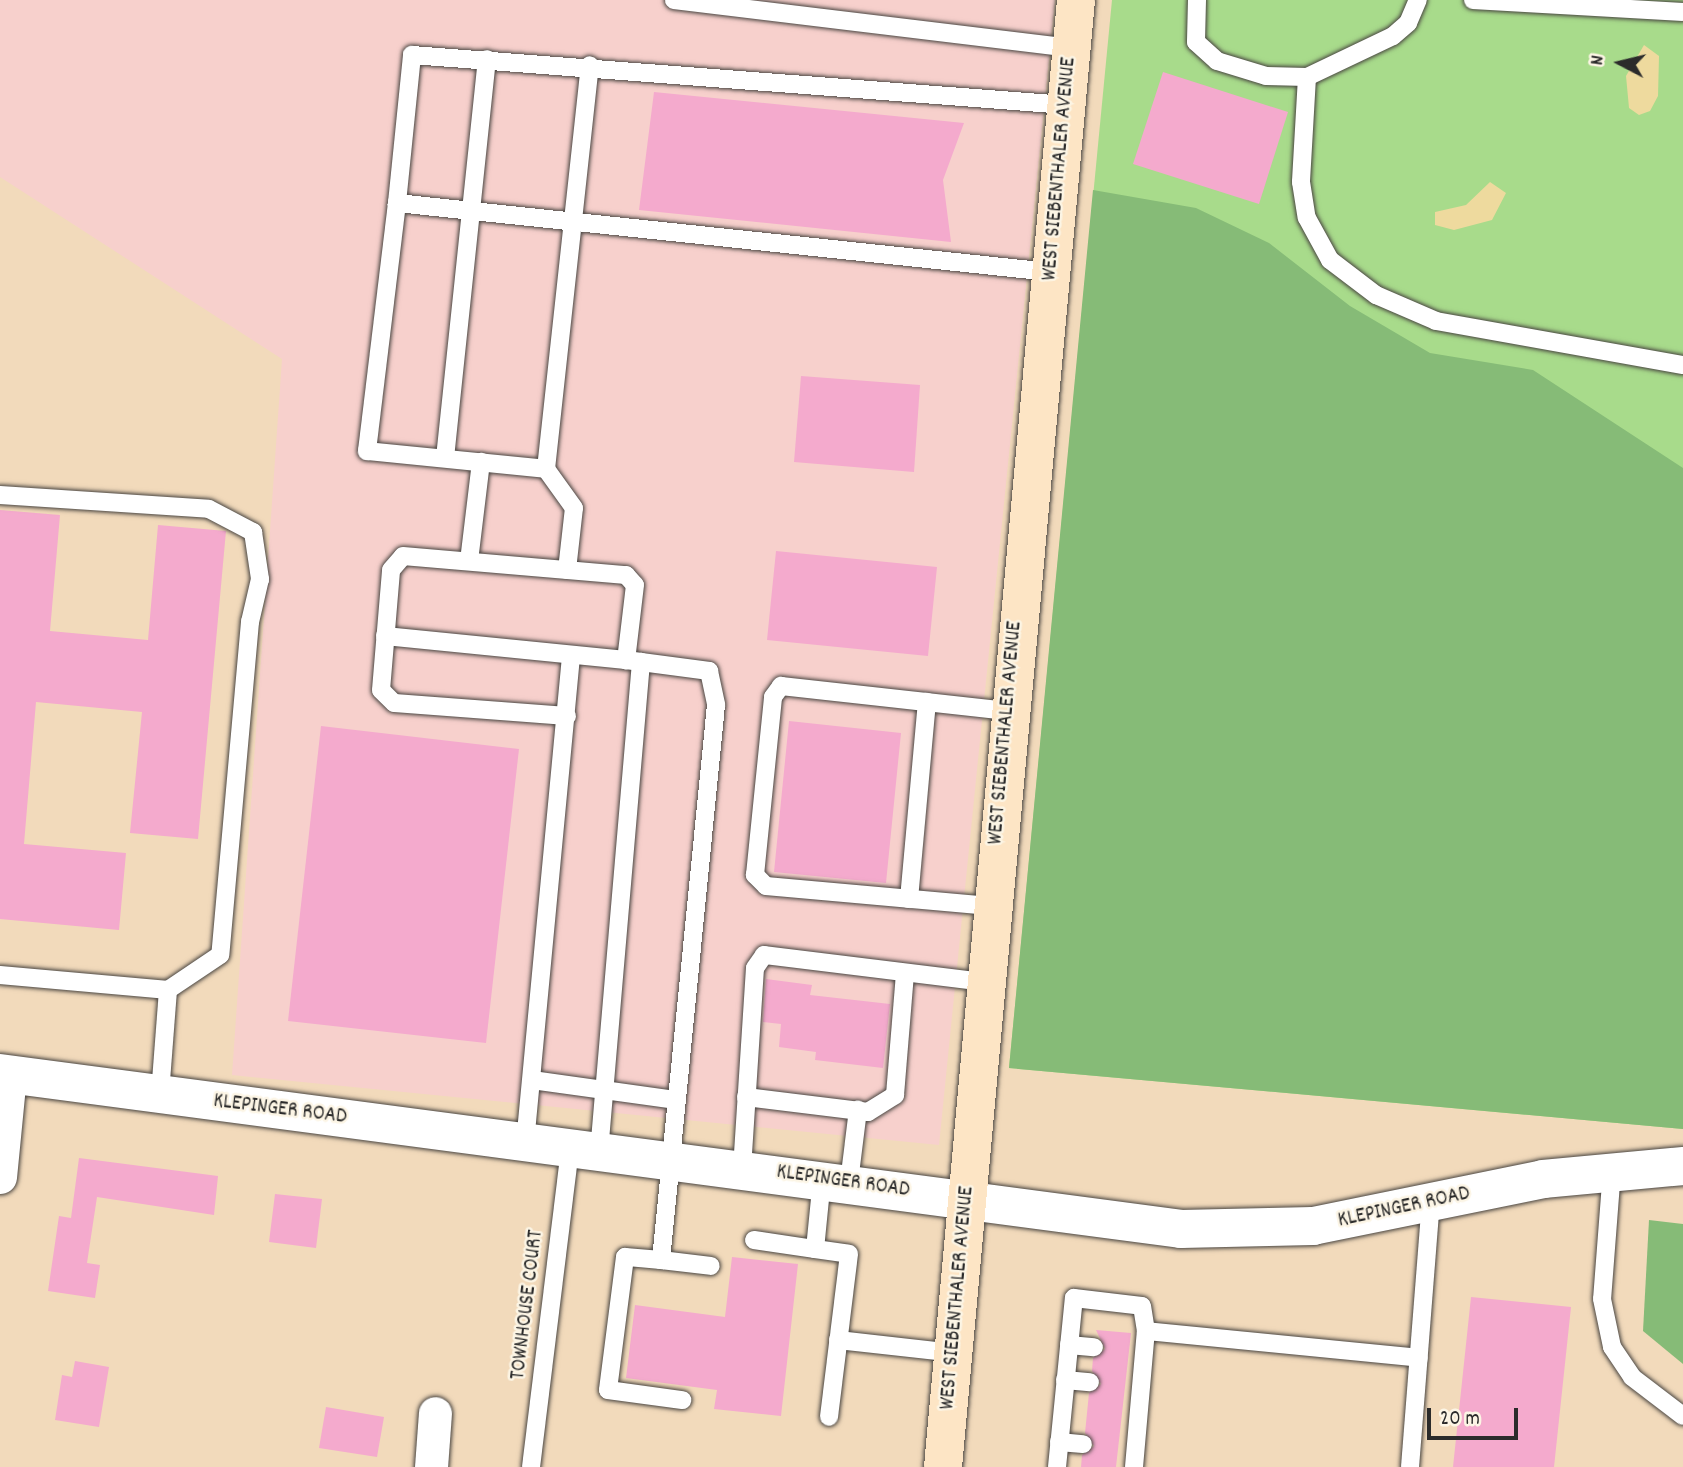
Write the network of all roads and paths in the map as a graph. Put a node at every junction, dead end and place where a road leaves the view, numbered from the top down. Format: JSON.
{"nodes":[{"id":1,"x":674,"y":0,"type":"edge"},
{"id":2,"x":1076,"y":0,"type":"edge"},
{"id":3,"x":1197,"y":0,"type":"edge"},
{"id":4,"x":1418,"y":0,"type":"edge"},
{"id":5,"x":1473,"y":0,"type":"edge"},
{"id":6,"x":769,"y":5,"type":"edge"},
{"id":7,"x":1683,"y":12,"type":"edge"},
{"id":8,"x":1072,"y":48,"type":"junction"},
{"id":9,"x":488,"y":59,"type":"junction"},
{"id":10,"x":590,"y":65,"type":"junction"},
{"id":11,"x":1307,"y":77,"type":"junction"},
{"id":12,"x":1066,"y":105,"type":"junction"},
{"id":13,"x":397,"y":203,"type":"junction"},
{"id":14,"x":472,"y":210,"type":"junction"},
{"id":15,"x":575,"y":222,"type":"junction"},
{"id":16,"x":1050,"y":272,"type":"junction"},
{"id":17,"x":1683,"y":365,"type":"edge"},
{"id":18,"x":445,"y":458,"type":"junction"},
{"id":19,"x":481,"y":462,"type":"junction"},
{"id":20,"x":546,"y":469,"type":"junction"},
{"id":21,"x":0,"y":495,"type":"edge"},
{"id":22,"x":469,"y":561,"type":"junction"},
{"id":23,"x":567,"y":570,"type":"junction"},
{"id":24,"x":385,"y":636,"type":"junction"},
{"id":25,"x":571,"y":655,"type":"junction"},
{"id":26,"x":633,"y":661,"type":"junction"},
{"id":27,"x":927,"y":702,"type":"junction"},
{"id":28,"x":1009,"y":711,"type":"junction"},
{"id":29,"x":567,"y":716,"type":"junction"},
{"id":30,"x":909,"y":899,"type":"junction"},
{"id":31,"x":990,"y":906,"type":"junction"},
{"id":32,"x":905,"y":973,"type":"junction"},
{"id":33,"x":0,"y":975,"type":"edge"},
{"id":34,"x":984,"y":982,"type":"junction"},
{"id":35,"x":168,"y":990,"type":"junction"},
{"id":36,"x":5,"y":1074,"type":"edge"},
{"id":37,"x":532,"y":1080,"type":"junction"},
{"id":38,"x":604,"y":1089,"type":"junction"},
{"id":39,"x":160,"y":1094,"type":"junction"},
{"id":40,"x":747,"y":1097,"type":"junction"},
{"id":41,"x":677,"y":1100,"type":"junction"},
{"id":42,"x":858,"y":1110,"type":"junction"},
{"id":43,"x":525,"y":1143,"type":"junction"},
{"id":44,"x":584,"y":1150,"type":"junction"},
{"id":45,"x":671,"y":1160,"type":"junction"},
{"id":46,"x":1683,"y":1166,"type":"edge"},
{"id":47,"x":742,"y":1169,"type":"junction"},
{"id":48,"x":1612,"y":1170,"type":"junction"},
{"id":49,"x":0,"y":1177,"type":"edge"},
{"id":50,"x":835,"y":1180,"type":"junction"},
{"id":51,"x":967,"y":1199,"type":"junction"},
{"id":52,"x":1431,"y":1203,"type":"junction"},
{"id":53,"x":754,"y":1240,"type":"dead end"},
{"id":54,"x":815,"y":1249,"type":"junction"},
{"id":55,"x":661,"y":1260,"type":"junction"},
{"id":56,"x":712,"y":1266,"type":"dead end"},
{"id":57,"x":1146,"y":1331,"type":"junction"},
{"id":58,"x":838,"y":1340,"type":"junction"},
{"id":59,"x":1069,"y":1345,"type":"junction"},
{"id":60,"x":1094,"y":1347,"type":"dead end"},
{"id":61,"x":953,"y":1353,"type":"junction"},
{"id":62,"x":1419,"y":1358,"type":"junction"},
{"id":63,"x":1065,"y":1380,"type":"junction"},
{"id":64,"x":1090,"y":1382,"type":"dead end"},
{"id":65,"x":682,"y":1400,"type":"dead end"},
{"id":66,"x":435,"y":1413,"type":"dead end"},
{"id":67,"x":1683,"y":1416,"type":"edge"},
{"id":68,"x":829,"y":1417,"type":"dead end"},
{"id":69,"x":1059,"y":1442,"type":"junction"},
{"id":70,"x":1083,"y":1444,"type":"dead end"},
{"id":71,"x":432,"y":1467,"type":"edge"},
{"id":72,"x":531,"y":1467,"type":"edge"},
{"id":73,"x":943,"y":1467,"type":"edge"},
{"id":74,"x":1057,"y":1467,"type":"edge"},
{"id":75,"x":1134,"y":1467,"type":"edge"},
{"id":76,"x":1410,"y":1467,"type":"edge"}],
"edges":[{"from":1,"to":6,"type":"lane"},
{"from":2,"to":8,"type":"main road","name":"WEST SIEBENTHALER AVENUE"},
{"from":3,"to":11,"type":"lane"},
{"from":4,"to":11,"type":"lane"},
{"from":5,"to":7,"type":"lane"},
{"from":6,"to":8,"type":"lane"},
{"from":8,"to":12,"type":"main road","name":"WEST SIEBENTHALER AVENUE"},
{"from":9,"to":10,"type":"lane"},
{"from":9,"to":13,"type":"lane"},
{"from":9,"to":14,"type":"lane"},
{"from":10,"to":12,"type":"lane"},
{"from":10,"to":15,"type":"lane"},
{"from":11,"to":17,"type":"lane"},
{"from":12,"to":16,"type":"main road","name":"WEST SIEBENTHALER AVENUE"},
{"from":13,"to":14,"type":"lane"},
{"from":13,"to":18,"type":"lane"},
{"from":14,"to":15,"type":"lane"},
{"from":14,"to":18,"type":"lane"},
{"from":15,"to":16,"type":"lane"},
{"from":15,"to":20,"type":"lane"},
{"from":16,"to":28,"type":"main road","name":"WEST SIEBENTHALER AVENUE"},
{"from":18,"to":19,"type":"lane"},
{"from":19,"to":20,"type":"lane"},
{"from":19,"to":22,"type":"lane"},
{"from":20,"to":23,"type":"lane"},
{"from":21,"to":35,"type":"lane"},
{"from":22,"to":23,"type":"lane"},
{"from":22,"to":24,"type":"lane"},
{"from":23,"to":26,"type":"lane","name":"TOWNHOUSE COURT"},
{"from":24,"to":25,"type":"lane"},
{"from":24,"to":29,"type":"lane"},
{"from":25,"to":26,"type":"lane"},
{"from":25,"to":29,"type":"lane"},
{"from":26,"to":38,"type":"lane","name":"TOWNHOUSE COURT"},
{"from":26,"to":41,"type":"lane"},
{"from":27,"to":28,"type":"lane"},
{"from":27,"to":30,"type":"lane"},
{"from":27,"to":30,"type":"lane"},
{"from":28,"to":31,"type":"main road","name":"WEST SIEBENTHALER AVENUE"},
{"from":29,"to":37,"type":"lane"},
{"from":30,"to":31,"type":"lane"},
{"from":31,"to":34,"type":"main road","name":"WEST SIEBENTHALER AVENUE"},
{"from":32,"to":34,"type":"lane"},
{"from":32,"to":40,"type":"lane"},
{"from":32,"to":42,"type":"lane"},
{"from":33,"to":35,"type":"lane"},
{"from":34,"to":51,"type":"main road","name":"WEST SIEBENTHALER AVENUE"},
{"from":35,"to":39,"type":"lane"},
{"from":36,"to":39,"type":"street","name":"KLEPINGER ROAD"},
{"from":36,"to":49,"type":"street"},
{"from":37,"to":38,"type":"lane"},
{"from":37,"to":43,"type":"lane"},
{"from":38,"to":41,"type":"lane"},
{"from":38,"to":44,"type":"lane","name":"TOWNHOUSE COURT"},
{"from":39,"to":43,"type":"street","name":"KLEPINGER ROAD"},
{"from":40,"to":42,"type":"lane"},
{"from":40,"to":47,"type":"lane"},
{"from":41,"to":45,"type":"lane"},
{"from":42,"to":50,"type":"lane"},
{"from":43,"to":44,"type":"street","name":"KLEPINGER ROAD"},
{"from":44,"to":45,"type":"street","name":"KLEPINGER ROAD"},
{"from":44,"to":72,"type":"lane","name":"TOWNHOUSE COURT"},
{"from":45,"to":47,"type":"street","name":"KLEPINGER ROAD"},
{"from":45,"to":55,"type":"lane"},
{"from":46,"to":48,"type":"street","name":"KLEPINGER ROAD"},
{"from":47,"to":50,"type":"street","name":"KLEPINGER ROAD"},
{"from":48,"to":52,"type":"street","name":"KLEPINGER ROAD"},
{"from":48,"to":67,"type":"lane"},
{"from":50,"to":51,"type":"street","name":"KLEPINGER ROAD"},
{"from":50,"to":54,"type":"lane"},
{"from":51,"to":52,"type":"street","name":"KLEPINGER ROAD"},
{"from":51,"to":61,"type":"main road","name":"WEST SIEBENTHALER AVENUE"},
{"from":52,"to":62,"type":"lane"},
{"from":53,"to":54,"type":"lane"},
{"from":54,"to":58,"type":"lane"},
{"from":55,"to":56,"type":"lane"},
{"from":55,"to":65,"type":"lane"},
{"from":57,"to":59,"type":"lane"},
{"from":57,"to":62,"type":"lane"},
{"from":57,"to":75,"type":"lane"},
{"from":58,"to":61,"type":"lane"},
{"from":58,"to":68,"type":"lane"},
{"from":59,"to":60,"type":"lane"},
{"from":59,"to":63,"type":"lane"},
{"from":61,"to":73,"type":"main road","name":"WEST SIEBENTHALER AVENUE"},
{"from":62,"to":76,"type":"lane"},
{"from":63,"to":64,"type":"lane"},
{"from":63,"to":69,"type":"lane"},
{"from":66,"to":71,"type":"street"},
{"from":69,"to":70,"type":"lane"},
{"from":69,"to":74,"type":"lane"}]}
